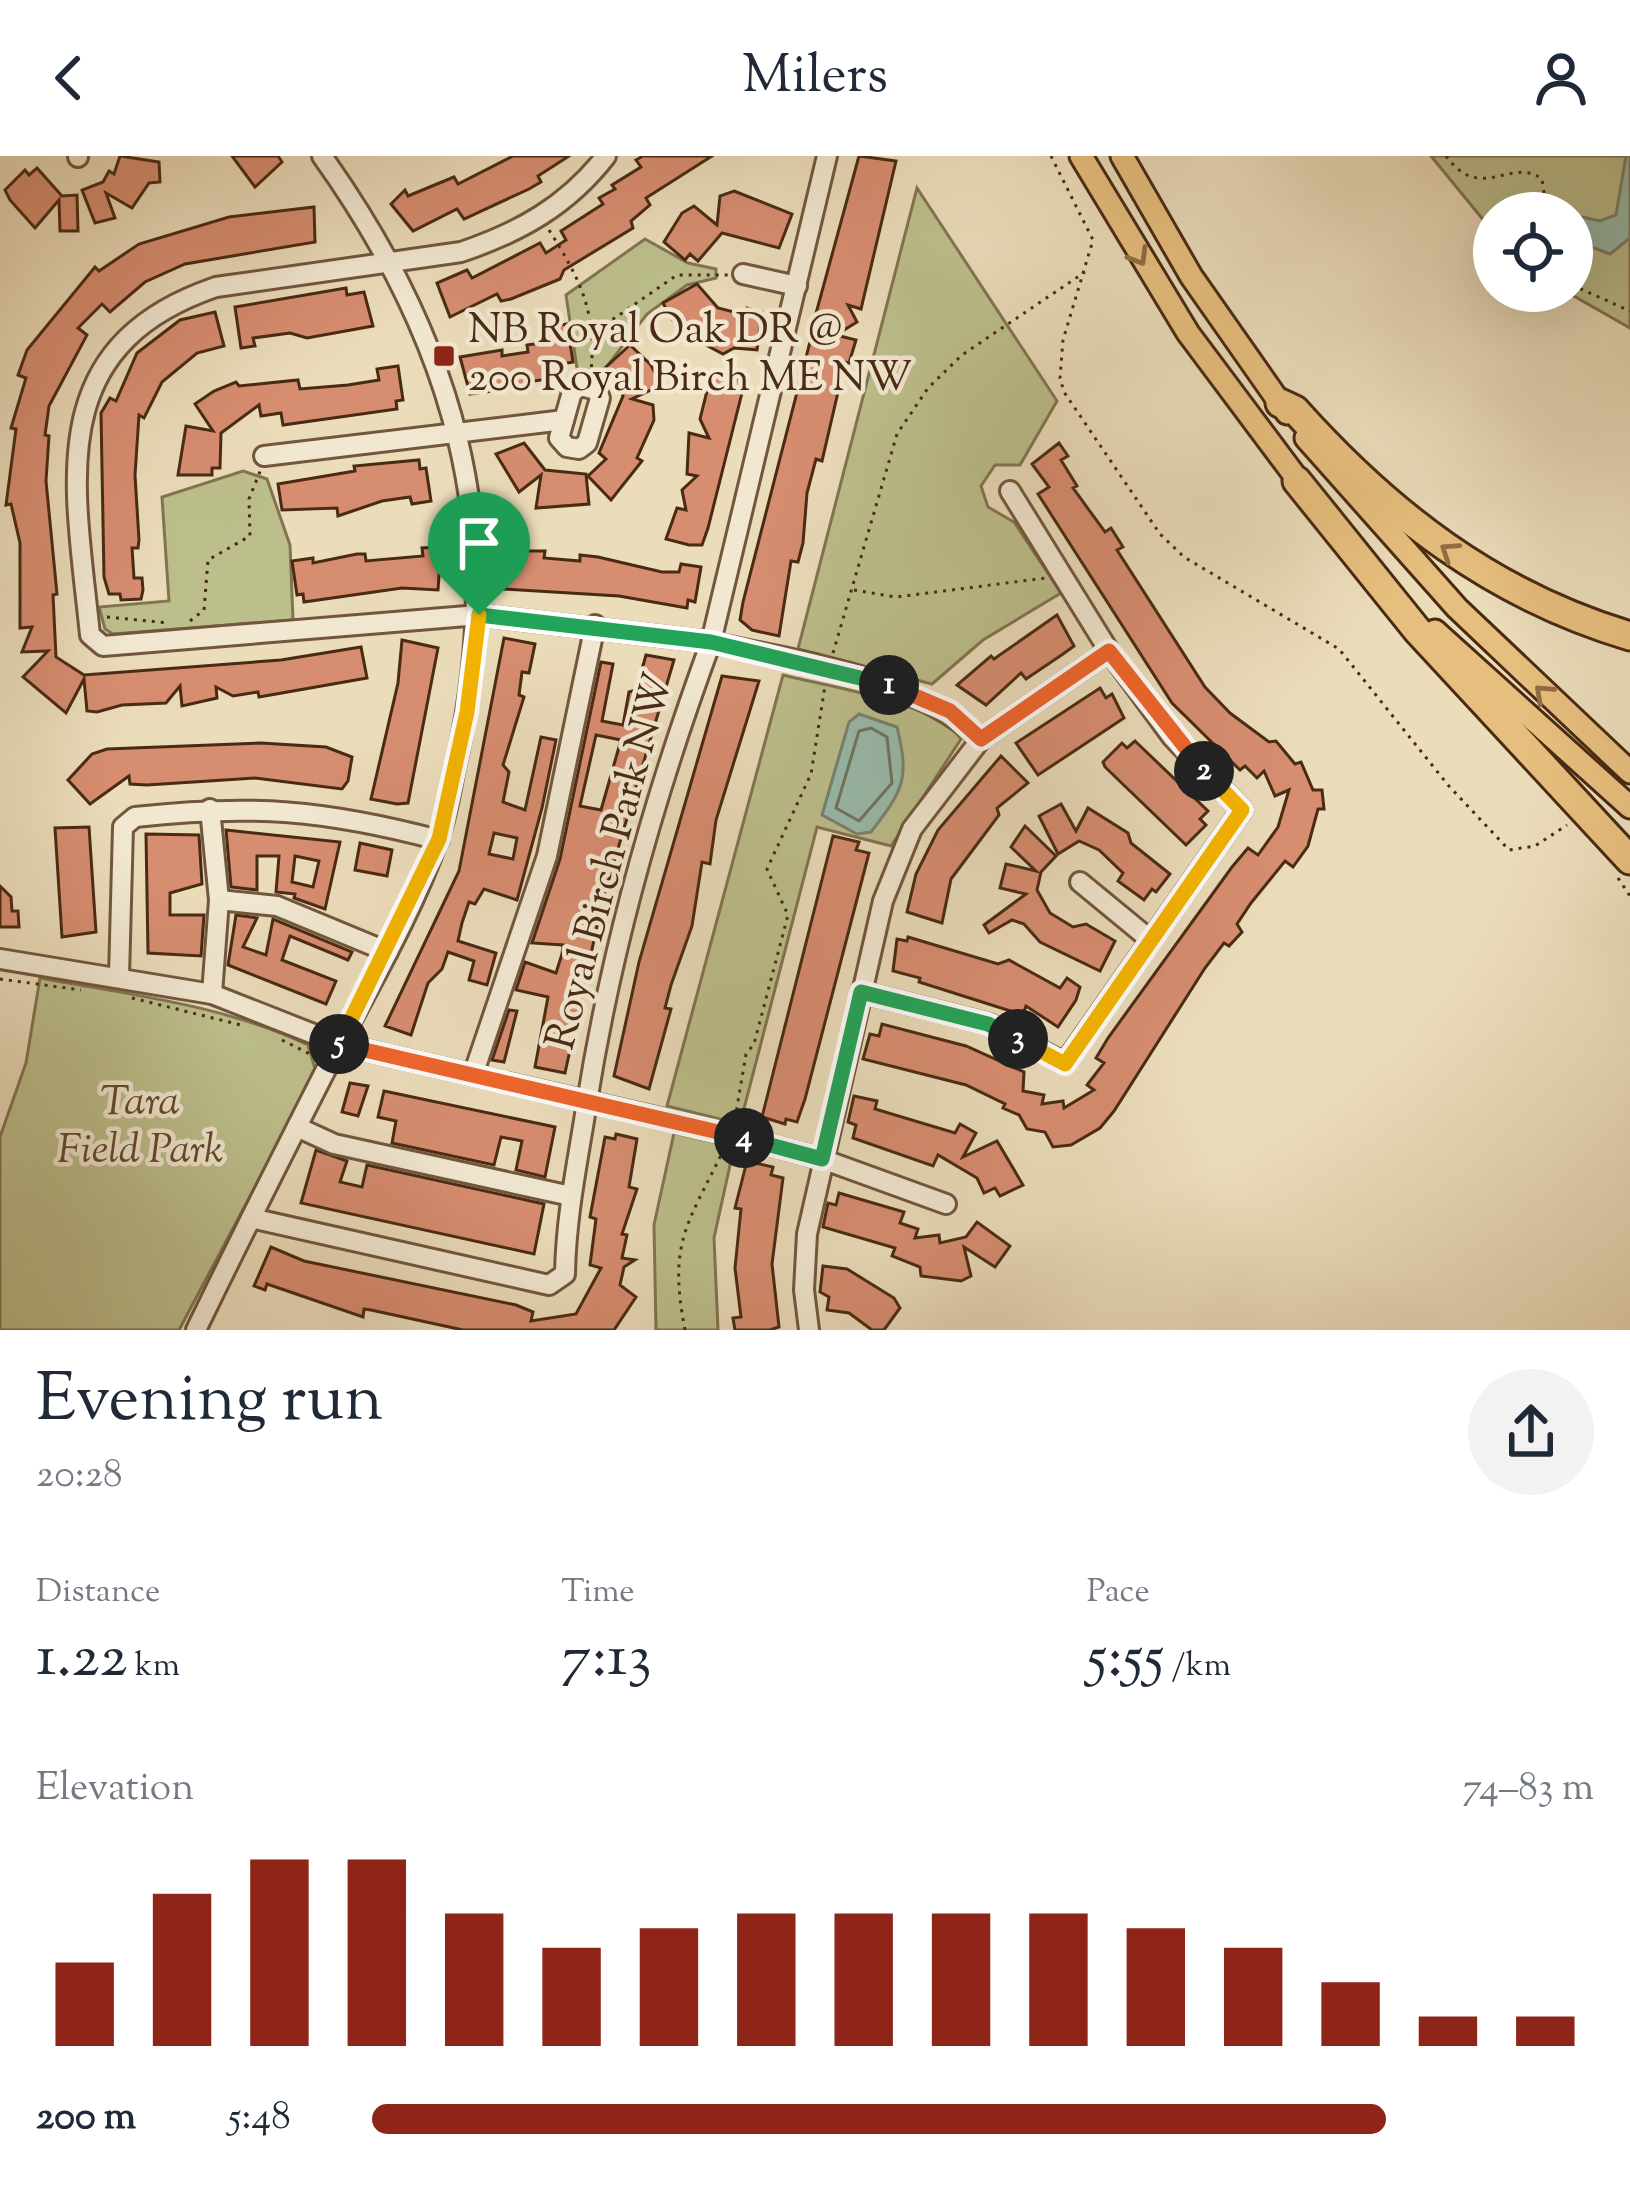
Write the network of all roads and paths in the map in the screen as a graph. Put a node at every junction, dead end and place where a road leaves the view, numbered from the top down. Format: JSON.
{"nodes":[{"id":1,"x":322,"y":156,"type":"edge"},
{"id":2,"x":607,"y":156,"type":"edge"},
{"id":3,"x":827,"y":156,"type":"edge"},
{"id":4,"x":1051,"y":156,"type":"edge"},
{"id":5,"x":1081,"y":156,"type":"edge"},
{"id":6,"x":1122,"y":156,"type":"edge"},
{"id":7,"x":1446,"y":156,"type":"edge"},
{"id":8,"x":1544,"y":192,"type":"edge"},
{"id":9,"x":542,"y":219,"type":"junction"},
{"id":10,"x":389,"y":262,"type":"junction"},
{"id":11,"x":742,"y":274,"type":"joint"},
{"id":12,"x":797,"y":286,"type":"junction"},
{"id":13,"x":1593,"y":294,"type":"edge"},
{"id":14,"x":1630,"y":311,"type":"edge"},
{"id":15,"x":589,"y":319,"type":"junction"},
{"id":16,"x":609,"y":322,"type":"junction"},
{"id":17,"x":594,"y":339,"type":"junction"},
{"id":18,"x":587,"y":388,"type":"junction"},
{"id":19,"x":1280,"y":404,"type":"junction"},
{"id":20,"x":564,"y":420,"type":"junction"},
{"id":21,"x":457,"y":429,"type":"junction"},
{"id":22,"x":264,"y":456,"type":"joint"},
{"id":23,"x":1298,"y":481,"type":"junction"},
{"id":24,"x":1010,"y":491,"type":"dead end"},
{"id":25,"x":1060,"y":572,"type":"junction"},
{"id":26,"x":853,"y":589,"type":"dead end"},
{"id":27,"x":479,"y":615,"type":"junction"},
{"id":28,"x":88,"y":618,"type":"junction"},
{"id":29,"x":187,"y":623,"type":"dead end"},
{"id":30,"x":173,"y":624,"type":"dead end"},
{"id":31,"x":595,"y":625,"type":"junction"},
{"id":32,"x":1630,"y":636,"type":"edge"},
{"id":33,"x":711,"y":642,"type":"junction"},
{"id":34,"x":1109,"y":651,"type":"junction"},
{"id":35,"x":981,"y":739,"type":"junction"},
{"id":36,"x":1630,"y":772,"type":"edge"},
{"id":37,"x":1630,"y":807,"type":"edge"},
{"id":38,"x":210,"y":808,"type":"junction"},
{"id":39,"x":1577,"y":817,"type":"dead end"},
{"id":40,"x":439,"y":839,"type":"junction"},
{"id":41,"x":1630,"y":860,"type":"edge"},
{"id":42,"x":1080,"y":882,"type":"dead end"},
{"id":43,"x":219,"y":900,"type":"junction"},
{"id":44,"x":1148,"y":938,"type":"junction"},
{"id":45,"x":388,"y":952,"type":"junction"},
{"id":46,"x":0,"y":959,"type":"edge"},
{"id":47,"x":119,"y":976,"type":"junction"},
{"id":48,"x":0,"y":979,"type":"edge"},
{"id":49,"x":87,"y":991,"type":"dead end"},
{"id":50,"x":861,"y":992,"type":"junction"},
{"id":51,"x":212,"y":994,"type":"junction"},
{"id":52,"x":126,"y":997,"type":"dead end"},
{"id":53,"x":248,"y":1027,"type":"dead end"},
{"id":54,"x":279,"y":1039,"type":"dead end"},
{"id":55,"x":339,"y":1044,"type":"junction"},
{"id":56,"x":316,"y":1057,"type":"dead end"},
{"id":57,"x":473,"y":1075,"type":"junction"},
{"id":58,"x":587,"y":1101,"type":"junction"},
{"id":59,"x":297,"y":1127,"type":"junction"},
{"id":60,"x":729,"y":1134,"type":"junction"},
{"id":61,"x":822,"y":1159,"type":"junction"},
{"id":62,"x":571,"y":1196,"type":"junction"},
{"id":63,"x":946,"y":1204,"type":"dead end"},
{"id":64,"x":250,"y":1218,"type":"junction"},
{"id":65,"x":196,"y":1330,"type":"edge"},
{"id":66,"x":685,"y":1330,"type":"edge"},
{"id":67,"x":809,"y":1330,"type":"edge"}],
"edges":[{"from":1,"to":10,"type":"street"},
{"from":2,"to":9,"type":"street"},
{"from":3,"to":12,"type":"street","name":"Royal Birch Park NW"},
{"from":4,"to":39,"type":"path"},
{"from":5,"to":23,"type":"main road","one_way":true},
{"from":6,"to":19,"type":"main road"},
{"from":7,"to":8,"type":"path"},
{"from":9,"to":10,"type":"street"},
{"from":9,"to":15,"type":"path"},
{"from":10,"to":21,"type":"street"},
{"from":10,"to":28,"type":"street"},
{"from":11,"to":12,"type":"street"},
{"from":11,"to":16,"type":"path"},
{"from":12,"to":33,"type":"street","name":"Royal Birch Park NW"},
{"from":13,"to":14,"type":"path"},
{"from":15,"to":16,"type":"path"},
{"from":15,"to":17,"type":"path"},
{"from":16,"to":17,"type":"path"},
{"from":17,"to":18,"type":"path"},
{"from":18,"to":20,"type":"street"},
{"from":18,"to":20,"type":"street"},
{"from":32,"to":19,"type":"highway","one_way":true},
{"from":36,"to":19,"type":"main road","one_way":true},
{"from":20,"to":21,"type":"street"},
{"from":21,"to":22,"type":"street"},
{"from":21,"to":27,"type":"street"},
{"from":22,"to":29,"type":"path"},
{"from":23,"to":37,"type":"main road"},
{"from":23,"to":41,"type":"highway"},
{"from":24,"to":25,"type":"street"},
{"from":25,"to":26,"type":"path"},
{"from":25,"to":34,"type":"street"},
{"from":27,"to":28,"type":"street"},
{"from":27,"to":31,"type":"street"},
{"from":27,"to":40,"type":"street"},
{"from":28,"to":30,"type":"path"},
{"from":31,"to":33,"type":"street"},
{"from":31,"to":57,"type":"street"},
{"from":33,"to":35,"type":"street"},
{"from":33,"to":58,"type":"street","name":"Royal Birch Park NW"},
{"from":34,"to":35,"type":"street"},
{"from":34,"to":44,"type":"street"},
{"from":35,"to":50,"type":"street"},
{"from":38,"to":40,"type":"street"},
{"from":38,"to":43,"type":"street"},
{"from":38,"to":47,"type":"street"},
{"from":40,"to":45,"type":"street"},
{"from":42,"to":44,"type":"street"},
{"from":43,"to":45,"type":"street"},
{"from":43,"to":51,"type":"street"},
{"from":44,"to":50,"type":"street"},
{"from":45,"to":55,"type":"street"},
{"from":46,"to":47,"type":"street"},
{"from":47,"to":51,"type":"street"},
{"from":48,"to":49,"type":"path"},
{"from":50,"to":61,"type":"street"},
{"from":51,"to":55,"type":"street"},
{"from":52,"to":53,"type":"path"},
{"from":54,"to":56,"type":"path"},
{"from":55,"to":57,"type":"street"},
{"from":55,"to":59,"type":"street"},
{"from":57,"to":58,"type":"street"},
{"from":58,"to":60,"type":"street"},
{"from":58,"to":62,"type":"street","name":"Royal Birch Park NW"},
{"from":59,"to":62,"type":"street"},
{"from":59,"to":64,"type":"street"},
{"from":60,"to":61,"type":"street"},
{"from":60,"to":66,"type":"path"},
{"from":61,"to":63,"type":"street"},
{"from":61,"to":67,"type":"street"},
{"from":62,"to":64,"type":"street","name":"Royal Birch Park NW"},
{"from":64,"to":65,"type":"street"}]}
